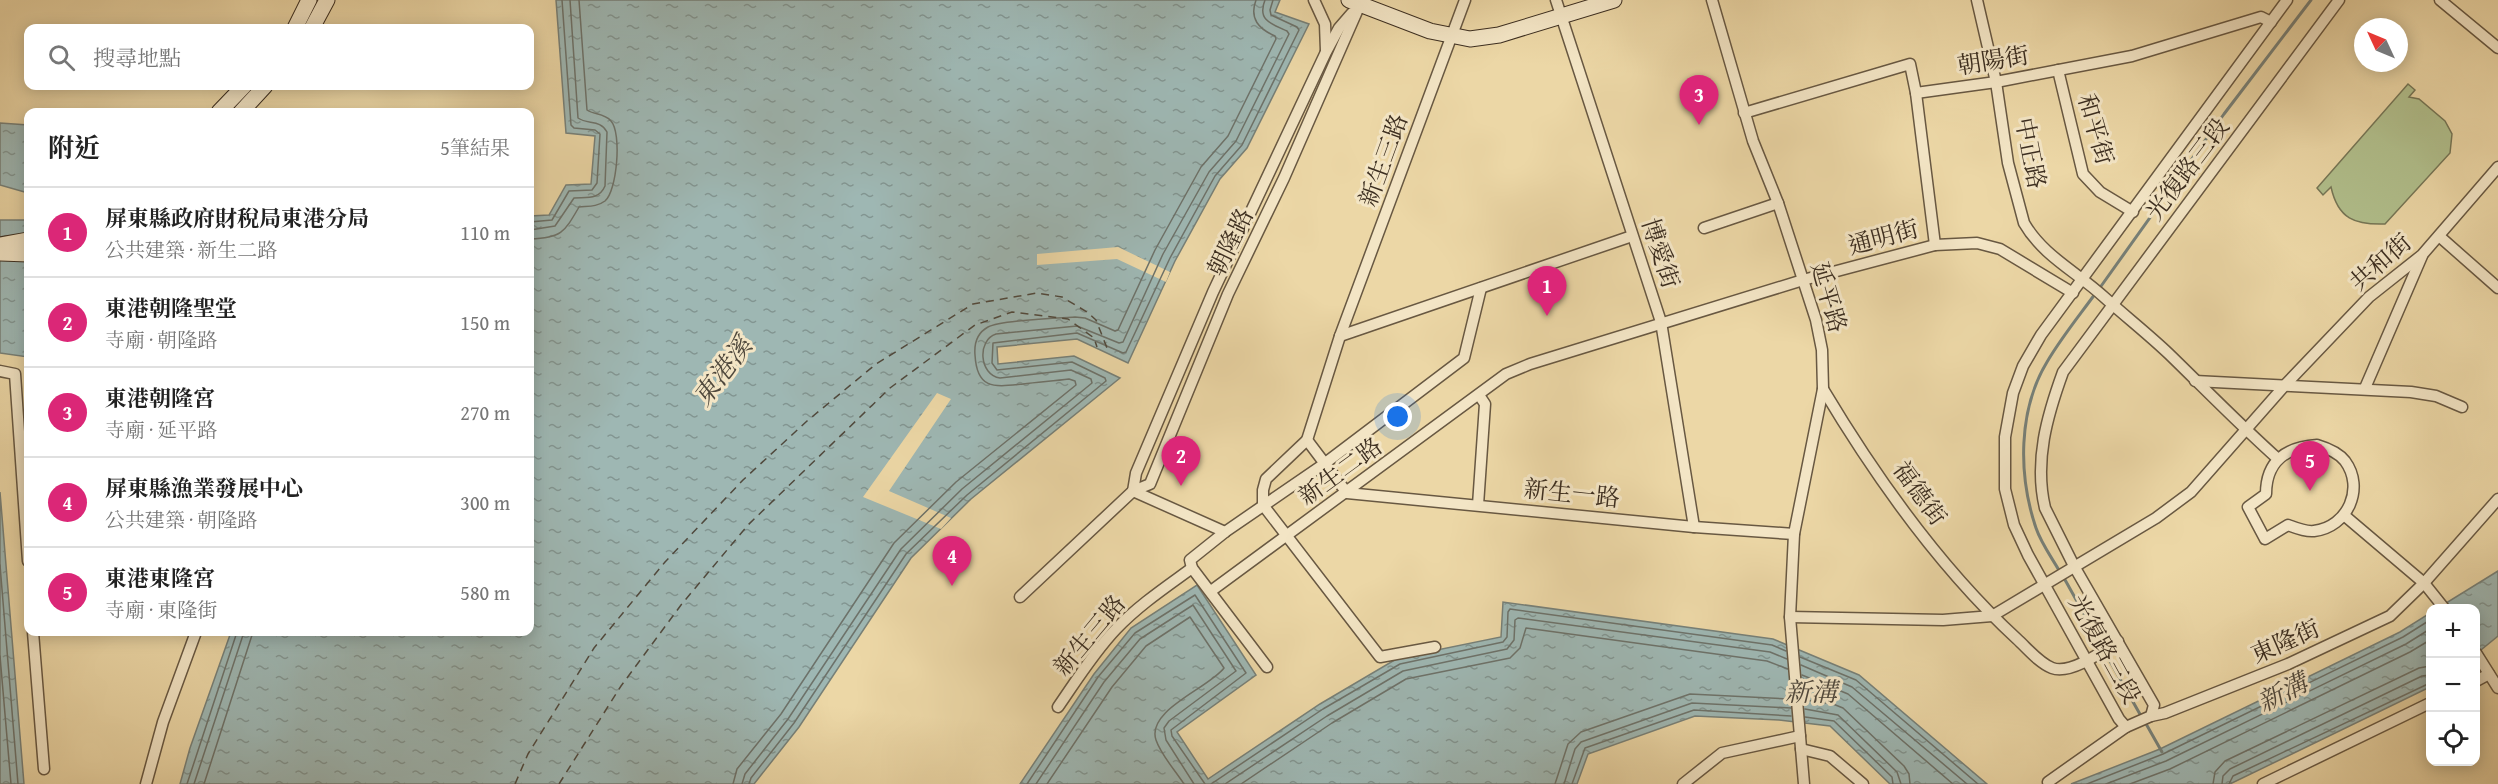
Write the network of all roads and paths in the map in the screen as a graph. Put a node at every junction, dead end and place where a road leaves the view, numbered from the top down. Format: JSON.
{"nodes":[{"id":1,"x":309,"y":0,"type":"edge"},
{"id":2,"x":327,"y":0,"type":"edge"},
{"id":3,"x":1314,"y":0,"type":"edge"},
{"id":4,"x":1465,"y":0,"type":"edge"},
{"id":5,"x":1556,"y":0,"type":"edge"},
{"id":6,"x":1614,"y":0,"type":"edge"},
{"id":7,"x":1712,"y":0,"type":"edge"},
{"id":8,"x":1977,"y":0,"type":"edge"},
{"id":9,"x":2287,"y":0,"type":"edge"},
{"id":10,"x":2339,"y":0,"type":"edge"},
{"id":11,"x":2439,"y":0,"type":"edge"},
{"id":12,"x":1357,"y":1,"type":"edge"},
{"id":13,"x":1560,"y":16,"type":"junction"},
{"id":14,"x":2271,"y":22,"type":"junction"},
{"id":15,"x":297,"y":24,"type":"edge"},
{"id":16,"x":314,"y":24,"type":"edge"},
{"id":17,"x":1451,"y":36,"type":"junction"},
{"id":18,"x":2498,"y":48,"type":"edge"},
{"id":19,"x":1326,"y":52,"type":"junction"},
{"id":20,"x":2058,"y":70,"type":"junction"},
{"id":21,"x":1996,"y":82,"type":"junction"},
{"id":22,"x":240,"y":90,"type":"edge"},
{"id":23,"x":261,"y":90,"type":"edge"},
{"id":24,"x":1916,"y":93,"type":"junction"},
{"id":25,"x":223,"y":108,"type":"edge"},
{"id":26,"x":245,"y":108,"type":"edge"},
{"id":27,"x":1744,"y":112,"type":"junction"},
{"id":28,"x":2498,"y":167,"type":"edge"},
{"id":29,"x":1778,"y":202,"type":"junction"},
{"id":30,"x":2133,"y":212,"type":"junction"},
{"id":31,"x":1704,"y":228,"type":"dead end"},
{"id":32,"x":1632,"y":236,"type":"junction"},
{"id":33,"x":2439,"y":236,"type":"junction"},
{"id":34,"x":24,"y":241,"type":"edge"},
{"id":35,"x":0,"y":245,"type":"edge"},
{"id":36,"x":1935,"y":245,"type":"junction"},
{"id":37,"x":0,"y":253,"type":"edge"},
{"id":38,"x":24,"y":254,"type":"edge"},
{"id":39,"x":2422,"y":255,"type":"junction"},
{"id":40,"x":2083,"y":279,"type":"junction"},
{"id":41,"x":1803,"y":280,"type":"junction"},
{"id":42,"x":1481,"y":288,"type":"junction"},
{"id":43,"x":2498,"y":288,"type":"edge"},
{"id":44,"x":2073,"y":293,"type":"junction"},
{"id":45,"x":2112,"y":305,"type":"junction"},
{"id":46,"x":1661,"y":322,"type":"junction"},
{"id":47,"x":1340,"y":336,"type":"junction"},
{"id":48,"x":0,"y":371,"type":"edge"},
{"id":49,"x":2195,"y":381,"type":"junction"},
{"id":50,"x":2286,"y":384,"type":"junction"},
{"id":51,"x":2365,"y":388,"type":"junction"},
{"id":52,"x":1823,"y":389,"type":"junction"},
{"id":53,"x":24,"y":395,"type":"edge"},
{"id":54,"x":1479,"y":395,"type":"junction"},
{"id":55,"x":16,"y":396,"type":"junction"},
{"id":56,"x":2462,"y":407,"type":"dead end"},
{"id":57,"x":2246,"y":430,"type":"junction"},
{"id":58,"x":1307,"y":440,"type":"junction"},
{"id":59,"x":2278,"y":459,"type":"junction"},
{"id":60,"x":1324,"y":464,"type":"junction"},
{"id":61,"x":1133,"y":491,"type":"junction"},
{"id":62,"x":1347,"y":493,"type":"junction"},
{"id":63,"x":2498,"y":499,"type":"edge"},
{"id":64,"x":1263,"y":505,"type":"junction"},
{"id":65,"x":1478,"y":505,"type":"junction"},
{"id":66,"x":24,"y":506,"type":"edge"},
{"id":67,"x":2345,"y":516,"type":"junction"},
{"id":68,"x":1694,"y":527,"type":"junction"},
{"id":69,"x":1225,"y":532,"type":"junction"},
{"id":70,"x":1794,"y":534,"type":"junction"},
{"id":71,"x":1286,"y":535,"type":"junction"},
{"id":72,"x":2072,"y":567,"type":"junction"},
{"id":73,"x":1192,"y":568,"type":"junction"},
{"id":74,"x":2049,"y":582,"type":"junction"},
{"id":75,"x":2424,"y":584,"type":"junction"},
{"id":76,"x":1211,"y":591,"type":"junction"},
{"id":77,"x":1020,"y":597,"type":"dead end"},
{"id":78,"x":2440,"y":604,"type":"edge"},
{"id":79,"x":1992,"y":616,"type":"junction"},
{"id":80,"x":1790,"y":617,"type":"junction"},
{"id":81,"x":33,"y":636,"type":"edge"},
{"id":82,"x":195,"y":636,"type":"edge"},
{"id":83,"x":2118,"y":641,"type":"junction"},
{"id":84,"x":1435,"y":647,"type":"dead end"},
{"id":85,"x":2479,"y":658,"type":"edge"},
{"id":86,"x":2088,"y":660,"type":"junction"},
{"id":87,"x":1267,"y":667,"type":"dead end"},
{"id":88,"x":2490,"y":674,"type":"junction"},
{"id":89,"x":2480,"y":679,"type":"edge"},
{"id":90,"x":2498,"y":688,"type":"edge"},
{"id":91,"x":2426,"y":705,"type":"edge"},
{"id":92,"x":1058,"y":707,"type":"dead end"},
{"id":93,"x":2151,"y":716,"type":"junction"},
{"id":94,"x":2129,"y":727,"type":"junction"},
{"id":95,"x":1800,"y":736,"type":"junction"},
{"id":96,"x":1801,"y":749,"type":"junction"},
{"id":97,"x":44,"y":769,"type":"dead end"},
{"id":98,"x":2048,"y":782,"type":"dead end"},
{"id":99,"x":146,"y":784,"type":"edge"},
{"id":100,"x":1683,"y":784,"type":"edge"},
{"id":101,"x":1804,"y":784,"type":"edge"},
{"id":102,"x":1863,"y":784,"type":"edge"},
{"id":103,"x":2263,"y":784,"type":"edge"}],
"edges":[{"from":1,"to":15,"type":"street"},
{"from":2,"to":16,"type":"street"},
{"from":3,"to":19,"type":"street"},
{"from":4,"to":17,"type":"street","name":"新生三路"},
{"from":5,"to":13,"type":"street","name":"博愛街"},
{"from":6,"to":13,"type":"street"},
{"from":7,"to":27,"type":"street","name":"延平路"},
{"from":8,"to":21,"type":"street","name":"中正路"},
{"from":9,"to":14,"type":"street","name":"光復路三段"},
{"from":10,"to":45,"type":"street","name":"光復路三段"},
{"from":11,"to":18,"type":"street"},
{"from":12,"to":17,"type":"street"},
{"from":12,"to":19,"type":"street","name":"朝隆路"},
{"from":12,"to":61,"type":"street","name":"朝隆路"},
{"from":13,"to":17,"type":"street"},
{"from":13,"to":32,"type":"street","name":"博愛街"},
{"from":14,"to":20,"type":"street","name":"朝陽街"},
{"from":14,"to":30,"type":"street","name":"光復路三段"},
{"from":17,"to":47,"type":"street","name":"新生三路"},
{"from":19,"to":61,"type":"street","name":"朝隆路"},
{"from":20,"to":21,"type":"street","name":"朝陽街"},
{"from":20,"to":30,"type":"street","name":"和平街"},
{"from":21,"to":24,"type":"street","name":"朝陽街"},
{"from":21,"to":40,"type":"street","name":"中正路"},
{"from":22,"to":25,"type":"street"},
{"from":23,"to":26,"type":"street"},
{"from":24,"to":27,"type":"street"},
{"from":24,"to":36,"type":"street"},
{"from":27,"to":29,"type":"street","name":"延平路"},
{"from":28,"to":33,"type":"street","name":"共和街"},
{"from":29,"to":31,"type":"street"},
{"from":29,"to":41,"type":"street","name":"延平路"},
{"from":30,"to":40,"type":"street","name":"光復路三段"},
{"from":32,"to":42,"type":"street"},
{"from":32,"to":46,"type":"street","name":"博愛街"},
{"from":33,"to":39,"type":"street","name":"共和街"},
{"from":33,"to":43,"type":"street"},
{"from":34,"to":35,"type":"street"},
{"from":36,"to":41,"type":"street","name":"通明街"},
{"from":36,"to":44,"type":"street","name":"通明街"},
{"from":37,"to":38,"type":"street"},
{"from":39,"to":50,"type":"street","name":"共和街"},
{"from":39,"to":51,"type":"street"},
{"from":40,"to":44,"type":"street","name":"光復路三段"},
{"from":40,"to":45,"type":"street","name":"中正路"},
{"from":41,"to":46,"type":"street","name":"通明街"},
{"from":41,"to":52,"type":"street","name":"延平路"},
{"from":42,"to":47,"type":"street"},
{"from":42,"to":60,"type":"street","name":"新生三路"},
{"from":44,"to":74,"type":"street","name":"光復路三段"},
{"from":45,"to":49,"type":"street"},
{"from":45,"to":72,"type":"street","name":"光復路三段"},
{"from":46,"to":54,"type":"street","name":"新生二路"},
{"from":46,"to":68,"type":"street","name":"博愛街"},
{"from":47,"to":58,"type":"street","name":"新生三路"},
{"from":48,"to":55,"type":"street"},
{"from":49,"to":50,"type":"street"},
{"from":49,"to":57,"type":"street"},
{"from":50,"to":51,"type":"street"},
{"from":50,"to":57,"type":"street","name":"共和街"},
{"from":51,"to":56,"type":"street"},
{"from":52,"to":70,"type":"street","name":"延平路"},
{"from":52,"to":79,"type":"street","name":"福德街"},
{"from":53,"to":55,"type":"street"},
{"from":54,"to":62,"type":"street","name":"新生二路"},
{"from":54,"to":65,"type":"street"},
{"from":55,"to":66,"type":"street"},
{"from":57,"to":59,"type":"street"},
{"from":57,"to":72,"type":"street"},
{"from":58,"to":60,"type":"street"},
{"from":58,"to":64,"type":"street","name":"新生三路"},
{"from":59,"to":67,"type":"street"},
{"from":59,"to":67,"type":"street"},
{"from":60,"to":62,"type":"street"},
{"from":60,"to":64,"type":"street","name":"新生三路"},
{"from":61,"to":69,"type":"street"},
{"from":61,"to":77,"type":"street","name":"朝隆路"},
{"from":62,"to":65,"type":"street","name":"新生一路"},
{"from":62,"to":71,"type":"street","name":"新生二路"},
{"from":63,"to":75,"type":"street","name":"東隆街"},
{"from":64,"to":69,"type":"street","name":"新生三路"},
{"from":64,"to":71,"type":"street"},
{"from":65,"to":68,"type":"street","name":"新生一路"},
{"from":67,"to":75,"type":"street"},
{"from":68,"to":70,"type":"street","name":"新生一路"},
{"from":69,"to":73,"type":"street","name":"新生三路"},
{"from":70,"to":80,"type":"street","name":"延平路"},
{"from":71,"to":76,"type":"street","name":"新生二路"},
{"from":71,"to":84,"type":"street"},
{"from":72,"to":74,"type":"street"},
{"from":72,"to":83,"type":"street","name":"光復路三段"},
{"from":73,"to":76,"type":"street"},
{"from":73,"to":92,"type":"street","name":"新生三路"},
{"from":74,"to":79,"type":"street"},
{"from":74,"to":86,"type":"street","name":"光復路三段"},
{"from":75,"to":78,"type":"street"},
{"from":75,"to":93,"type":"street","name":"東隆街"},
{"from":76,"to":87,"type":"street"},
{"from":79,"to":80,"type":"street"},
{"from":79,"to":86,"type":"street","name":"福德街"},
{"from":80,"to":95,"type":"street","name":"延平路"},
{"from":81,"to":97,"type":"street"},
{"from":82,"to":99,"type":"street"},
{"from":83,"to":86,"type":"street"},
{"from":83,"to":93,"type":"street","name":"光復路三段"},
{"from":85,"to":88,"type":"street"},
{"from":86,"to":94,"type":"street","name":"光復路三段"},
{"from":88,"to":89,"type":"street"},
{"from":88,"to":90,"type":"street"},
{"from":91,"to":103,"type":"street"},
{"from":93,"to":94,"type":"street","name":"光復路三段"},
{"from":94,"to":98,"type":"street"},
{"from":95,"to":96,"type":"street"},
{"from":95,"to":100,"type":"street"},
{"from":96,"to":101,"type":"street"},
{"from":96,"to":102,"type":"street"}]}
